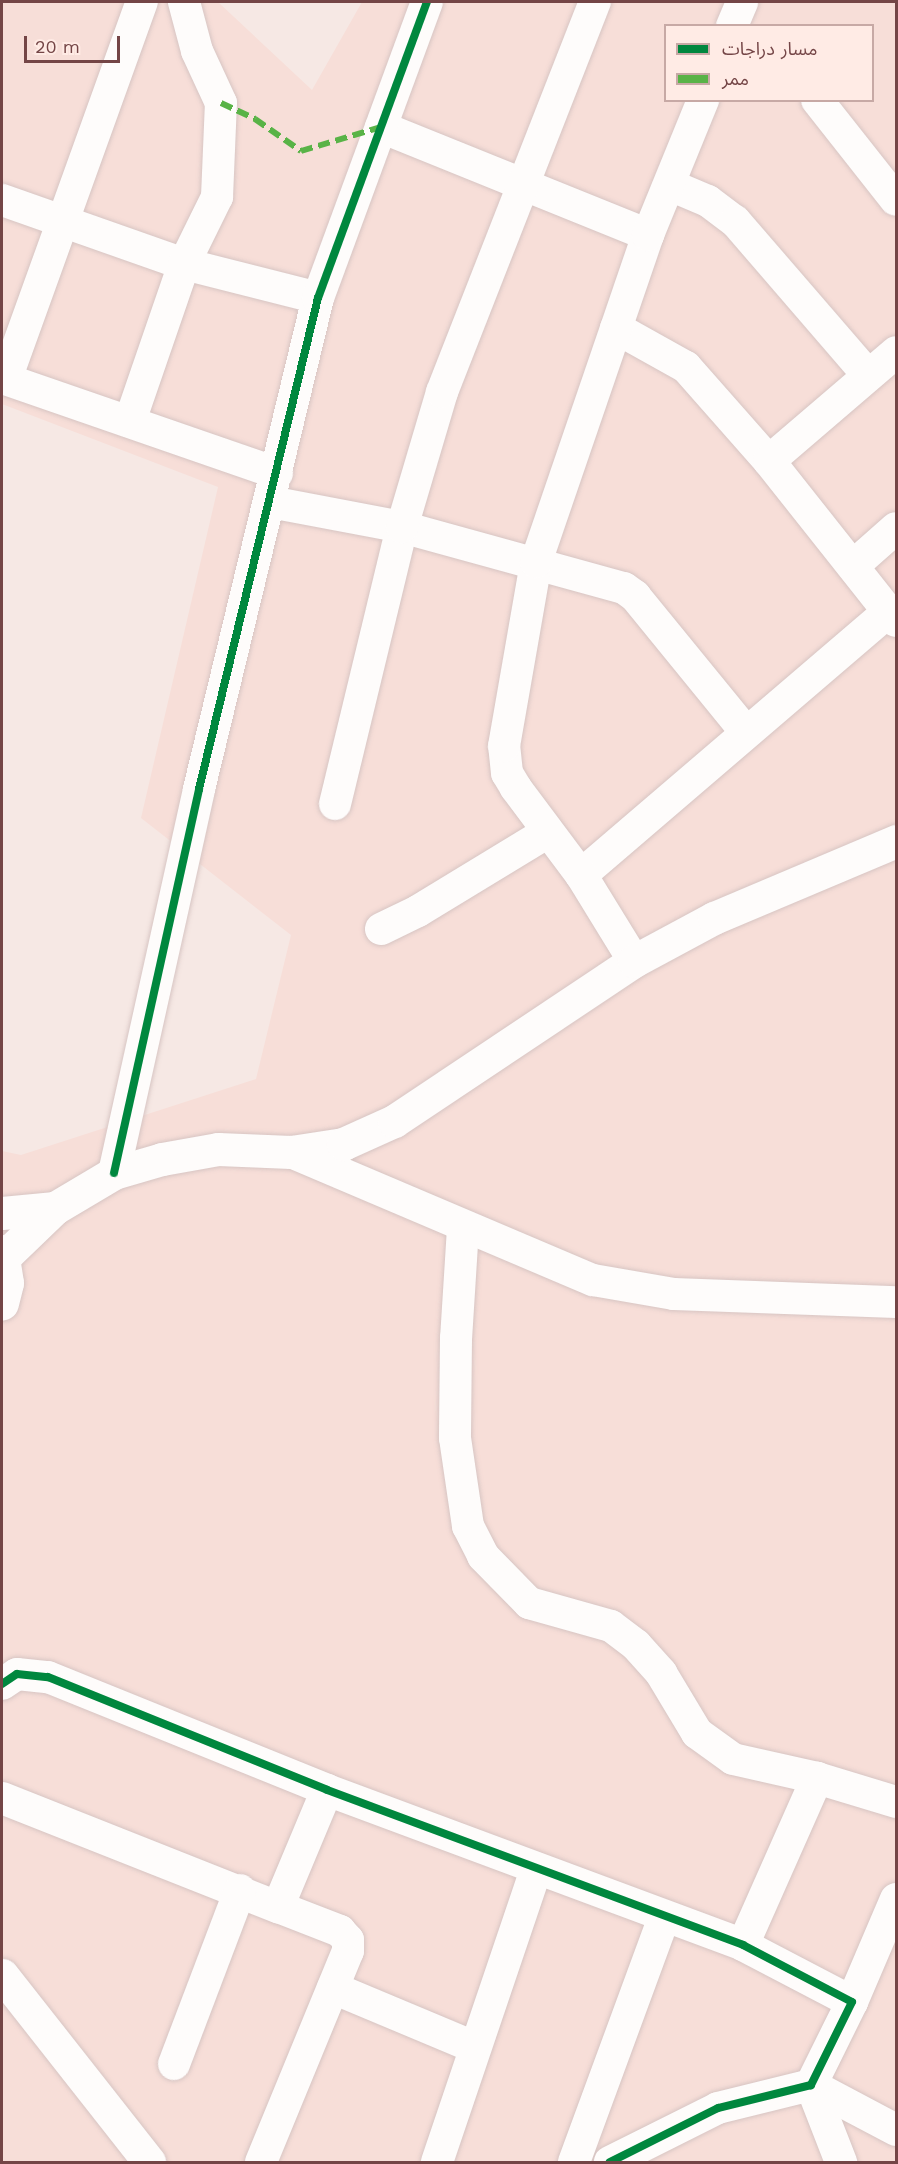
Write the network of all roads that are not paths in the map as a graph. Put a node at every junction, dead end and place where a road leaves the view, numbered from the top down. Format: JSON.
{"nodes":[{"id":1,"x":142,"y":2,"type":"edge"},
{"id":2,"x":184,"y":2,"type":"edge"},
{"id":3,"x":427,"y":2,"type":"edge"},
{"id":4,"x":595,"y":2,"type":"edge"},
{"id":5,"x":742,"y":2,"type":"edge"},
{"id":6,"x":733,"y":24,"type":"edge"},
{"id":7,"x":702,"y":102,"type":"edge"},
{"id":8,"x":819,"y":102,"type":"edge"},
{"id":9,"x":381,"y":127,"type":"junction"},
{"id":10,"x":524,"y":182,"type":"junction"},
{"id":11,"x":670,"y":185,"type":"junction"},
{"id":12,"x":2,"y":200,"type":"edge"},
{"id":13,"x":897,"y":200,"type":"edge"},
{"id":14,"x":65,"y":222,"type":"junction"},
{"id":15,"x":648,"y":235,"type":"junction"},
{"id":16,"x":184,"y":264,"type":"junction"},
{"id":17,"x":318,"y":298,"type":"junction"},
{"id":18,"x":616,"y":328,"type":"junction"},
{"id":19,"x":897,"y":352,"type":"edge"},
{"id":20,"x":868,"y":375,"type":"junction"},
{"id":21,"x":4,"y":378,"type":"edge"},
{"id":22,"x":130,"y":421,"type":"junction"},
{"id":23,"x":769,"y":461,"type":"junction"},
{"id":24,"x":274,"y":487,"type":"junction"},
{"id":25,"x":402,"y":527,"type":"junction"},
{"id":26,"x":897,"y":528,"type":"edge"},
{"id":27,"x":536,"y":562,"type":"junction"},
{"id":28,"x":854,"y":566,"type":"junction"},
{"id":29,"x":893,"y":616,"type":"edge"},
{"id":30,"x":746,"y":732,"type":"junction"},
{"id":31,"x":335,"y":804,"type":"dead end"},
{"id":32,"x":548,"y":832,"type":"junction"},
{"id":33,"x":897,"y":841,"type":"edge"},
{"id":34,"x":581,"y":875,"type":"junction"},
{"id":35,"x":381,"y":929,"type":"dead end"},
{"id":36,"x":634,"y":961,"type":"junction"},
{"id":37,"x":291,"y":1152,"type":"junction"},
{"id":38,"x":114,"y":1173,"type":"junction"},
{"id":39,"x":56,"y":1208,"type":"junction"},
{"id":40,"x":2,"y":1213,"type":"edge"},
{"id":41,"x":463,"y":1228,"type":"junction"},
{"id":42,"x":3,"y":1254,"type":"edge"},
{"id":43,"x":897,"y":1302,"type":"edge"},
{"id":44,"x":2,"y":1303,"type":"edge"},
{"id":45,"x":2,"y":1684,"type":"edge"},
{"id":46,"x":816,"y":1778,"type":"junction"},
{"id":47,"x":327,"y":1790,"type":"junction"},
{"id":48,"x":2,"y":1798,"type":"edge"},
{"id":49,"x":897,"y":1802,"type":"edge"},
{"id":50,"x":536,"y":1870,"type":"junction"},
{"id":51,"x":240,"y":1890,"type":"junction"},
{"id":52,"x":897,"y":1899,"type":"edge"},
{"id":53,"x":278,"y":1907,"type":"junction"},
{"id":54,"x":663,"y":1917,"type":"junction"},
{"id":55,"x":743,"y":1946,"type":"junction"},
{"id":56,"x":2,"y":1975,"type":"edge"},
{"id":57,"x":333,"y":1988,"type":"junction"},
{"id":58,"x":852,"y":2002,"type":"junction"},
{"id":59,"x":474,"y":2048,"type":"junction"},
{"id":60,"x":174,"y":2064,"type":"dead end"},
{"id":61,"x":811,"y":2085,"type":"junction"},
{"id":62,"x":897,"y":2130,"type":"edge"},
{"id":63,"x":149,"y":2163,"type":"edge"},
{"id":64,"x":261,"y":2163,"type":"edge"},
{"id":65,"x":437,"y":2163,"type":"edge"},
{"id":66,"x":574,"y":2163,"type":"edge"},
{"id":67,"x":610,"y":2163,"type":"edge"},
{"id":68,"x":841,"y":2163,"type":"edge"}],
"edges":[{"from":1,"to":14,"type":"street"},
{"from":2,"to":16,"type":"street"},
{"from":3,"to":9,"type":"street"},
{"from":4,"to":10,"type":"street"},
{"from":5,"to":6,"type":"street"},
{"from":7,"to":11,"type":"street"},
{"from":8,"to":13,"type":"street"},
{"from":9,"to":10,"type":"street"},
{"from":9,"to":17,"type":"street"},
{"from":10,"to":15,"type":"street"},
{"from":10,"to":25,"type":"street"},
{"from":11,"to":15,"type":"street"},
{"from":11,"to":20,"type":"street"},
{"from":12,"to":14,"type":"street"},
{"from":14,"to":16,"type":"street"},
{"from":14,"to":21,"type":"street"},
{"from":15,"to":18,"type":"street"},
{"from":16,"to":17,"type":"street"},
{"from":16,"to":22,"type":"street"},
{"from":17,"to":24,"type":"street"},
{"from":18,"to":23,"type":"street"},
{"from":18,"to":27,"type":"street"},
{"from":19,"to":20,"type":"street"},
{"from":20,"to":23,"type":"street"},
{"from":21,"to":22,"type":"street"},
{"from":22,"to":24,"type":"street"},
{"from":23,"to":28,"type":"street"},
{"from":24,"to":25,"type":"street"},
{"from":24,"to":38,"type":"street"},
{"from":25,"to":27,"type":"street"},
{"from":25,"to":31,"type":"street"},
{"from":26,"to":28,"type":"street"},
{"from":27,"to":30,"type":"street"},
{"from":27,"to":32,"type":"street"},
{"from":28,"to":29,"type":"street"},
{"from":29,"to":30,"type":"street"},
{"from":30,"to":34,"type":"street"},
{"from":32,"to":34,"type":"street"},
{"from":32,"to":35,"type":"street"},
{"from":33,"to":36,"type":"street"},
{"from":34,"to":36,"type":"street"},
{"from":36,"to":37,"type":"street"},
{"from":37,"to":38,"type":"street"},
{"from":37,"to":41,"type":"street"},
{"from":38,"to":39,"type":"street"},
{"from":39,"to":40,"type":"street"},
{"from":39,"to":42,"type":"street"},
{"from":41,"to":43,"type":"street"},
{"from":41,"to":46,"type":"street"},
{"from":42,"to":44,"type":"street"},
{"from":45,"to":47,"type":"street"},
{"from":46,"to":49,"type":"street"},
{"from":46,"to":55,"type":"street"},
{"from":47,"to":50,"type":"street"},
{"from":47,"to":53,"type":"street"},
{"from":48,"to":51,"type":"street"},
{"from":50,"to":54,"type":"street"},
{"from":50,"to":59,"type":"street"},
{"from":51,"to":53,"type":"street"},
{"from":51,"to":60,"type":"street"},
{"from":52,"to":58,"type":"street"},
{"from":53,"to":57,"type":"street"},
{"from":54,"to":55,"type":"street"},
{"from":54,"to":66,"type":"street"},
{"from":55,"to":58,"type":"street"},
{"from":56,"to":63,"type":"street"},
{"from":57,"to":59,"type":"street"},
{"from":57,"to":64,"type":"street"},
{"from":58,"to":61,"type":"street"},
{"from":59,"to":65,"type":"street"},
{"from":61,"to":62,"type":"street"},
{"from":61,"to":67,"type":"street"},
{"from":61,"to":68,"type":"street"}]}
